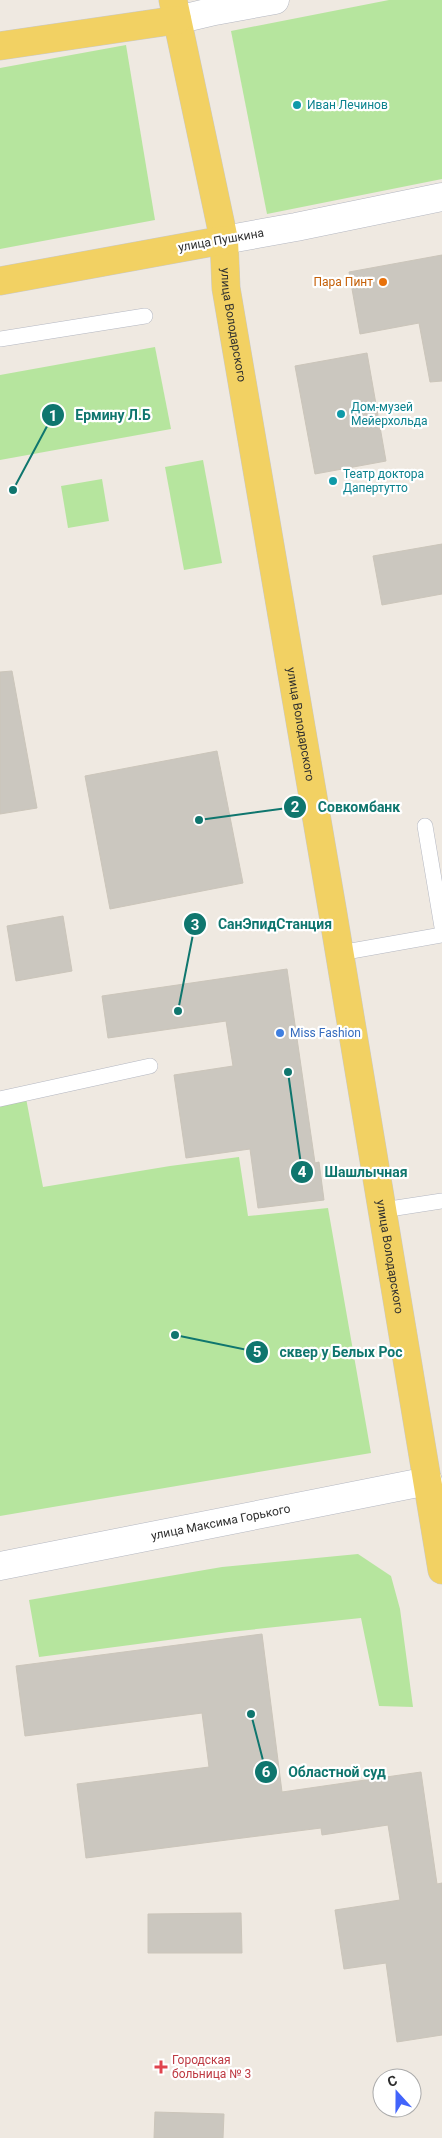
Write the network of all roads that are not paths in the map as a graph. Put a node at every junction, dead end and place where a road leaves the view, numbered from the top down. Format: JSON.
{"nodes":[{"id":1,"x":275,"y":0,"type":"edge"},
{"id":2,"x":175,"y":10,"type":"edge"},
{"id":3,"x":0,"y":46,"type":"edge"},
{"id":4,"x":442,"y":197,"type":"edge"},
{"id":5,"x":224,"y":240,"type":"junction"},
{"id":6,"x":0,"y":281,"type":"edge"},
{"id":7,"x":145,"y":316,"type":"dead end"},
{"id":8,"x":0,"y":339,"type":"edge"},
{"id":9,"x":425,"y":826,"type":"dead end"},
{"id":10,"x":442,"y":926,"type":"edge"},
{"id":11,"x":442,"y":935,"type":"edge"},
{"id":12,"x":340,"y":954,"type":"junction"},
{"id":13,"x":150,"y":1066,"type":"dead end"},
{"id":14,"x":0,"y":1098,"type":"edge"},
{"id":15,"x":442,"y":1201,"type":"edge"},
{"id":16,"x":383,"y":1210,"type":"junction"},
{"id":17,"x":435,"y":1479,"type":"edge"},
{"id":18,"x":0,"y":1566,"type":"edge"},
{"id":19,"x":442,"y":1570,"type":"edge"}],
"edges":[{"from":1,"to":2,"type":"street"},
{"from":2,"to":3,"type":"main road"},
{"from":2,"to":5,"type":"main road","name":"улица Володарского"},
{"from":4,"to":5,"type":"street","name":"улица Пушкина"},
{"from":5,"to":6,"type":"main road","name":"улица Пушкина"},
{"from":5,"to":12,"type":"main road","name":"улица Володарского"},
{"from":7,"to":8,"type":"lane"},
{"from":9,"to":10,"type":"lane"},
{"from":11,"to":12,"type":"lane"},
{"from":12,"to":16,"type":"main road","name":"улица Володарского"},
{"from":13,"to":14,"type":"lane"},
{"from":15,"to":16,"type":"lane"},
{"from":16,"to":17,"type":"main road","name":"улица Володарского"},
{"from":17,"to":18,"type":"street","name":"улица Максима Горького"},
{"from":17,"to":19,"type":"main road","name":"улица Володарского"}]}
